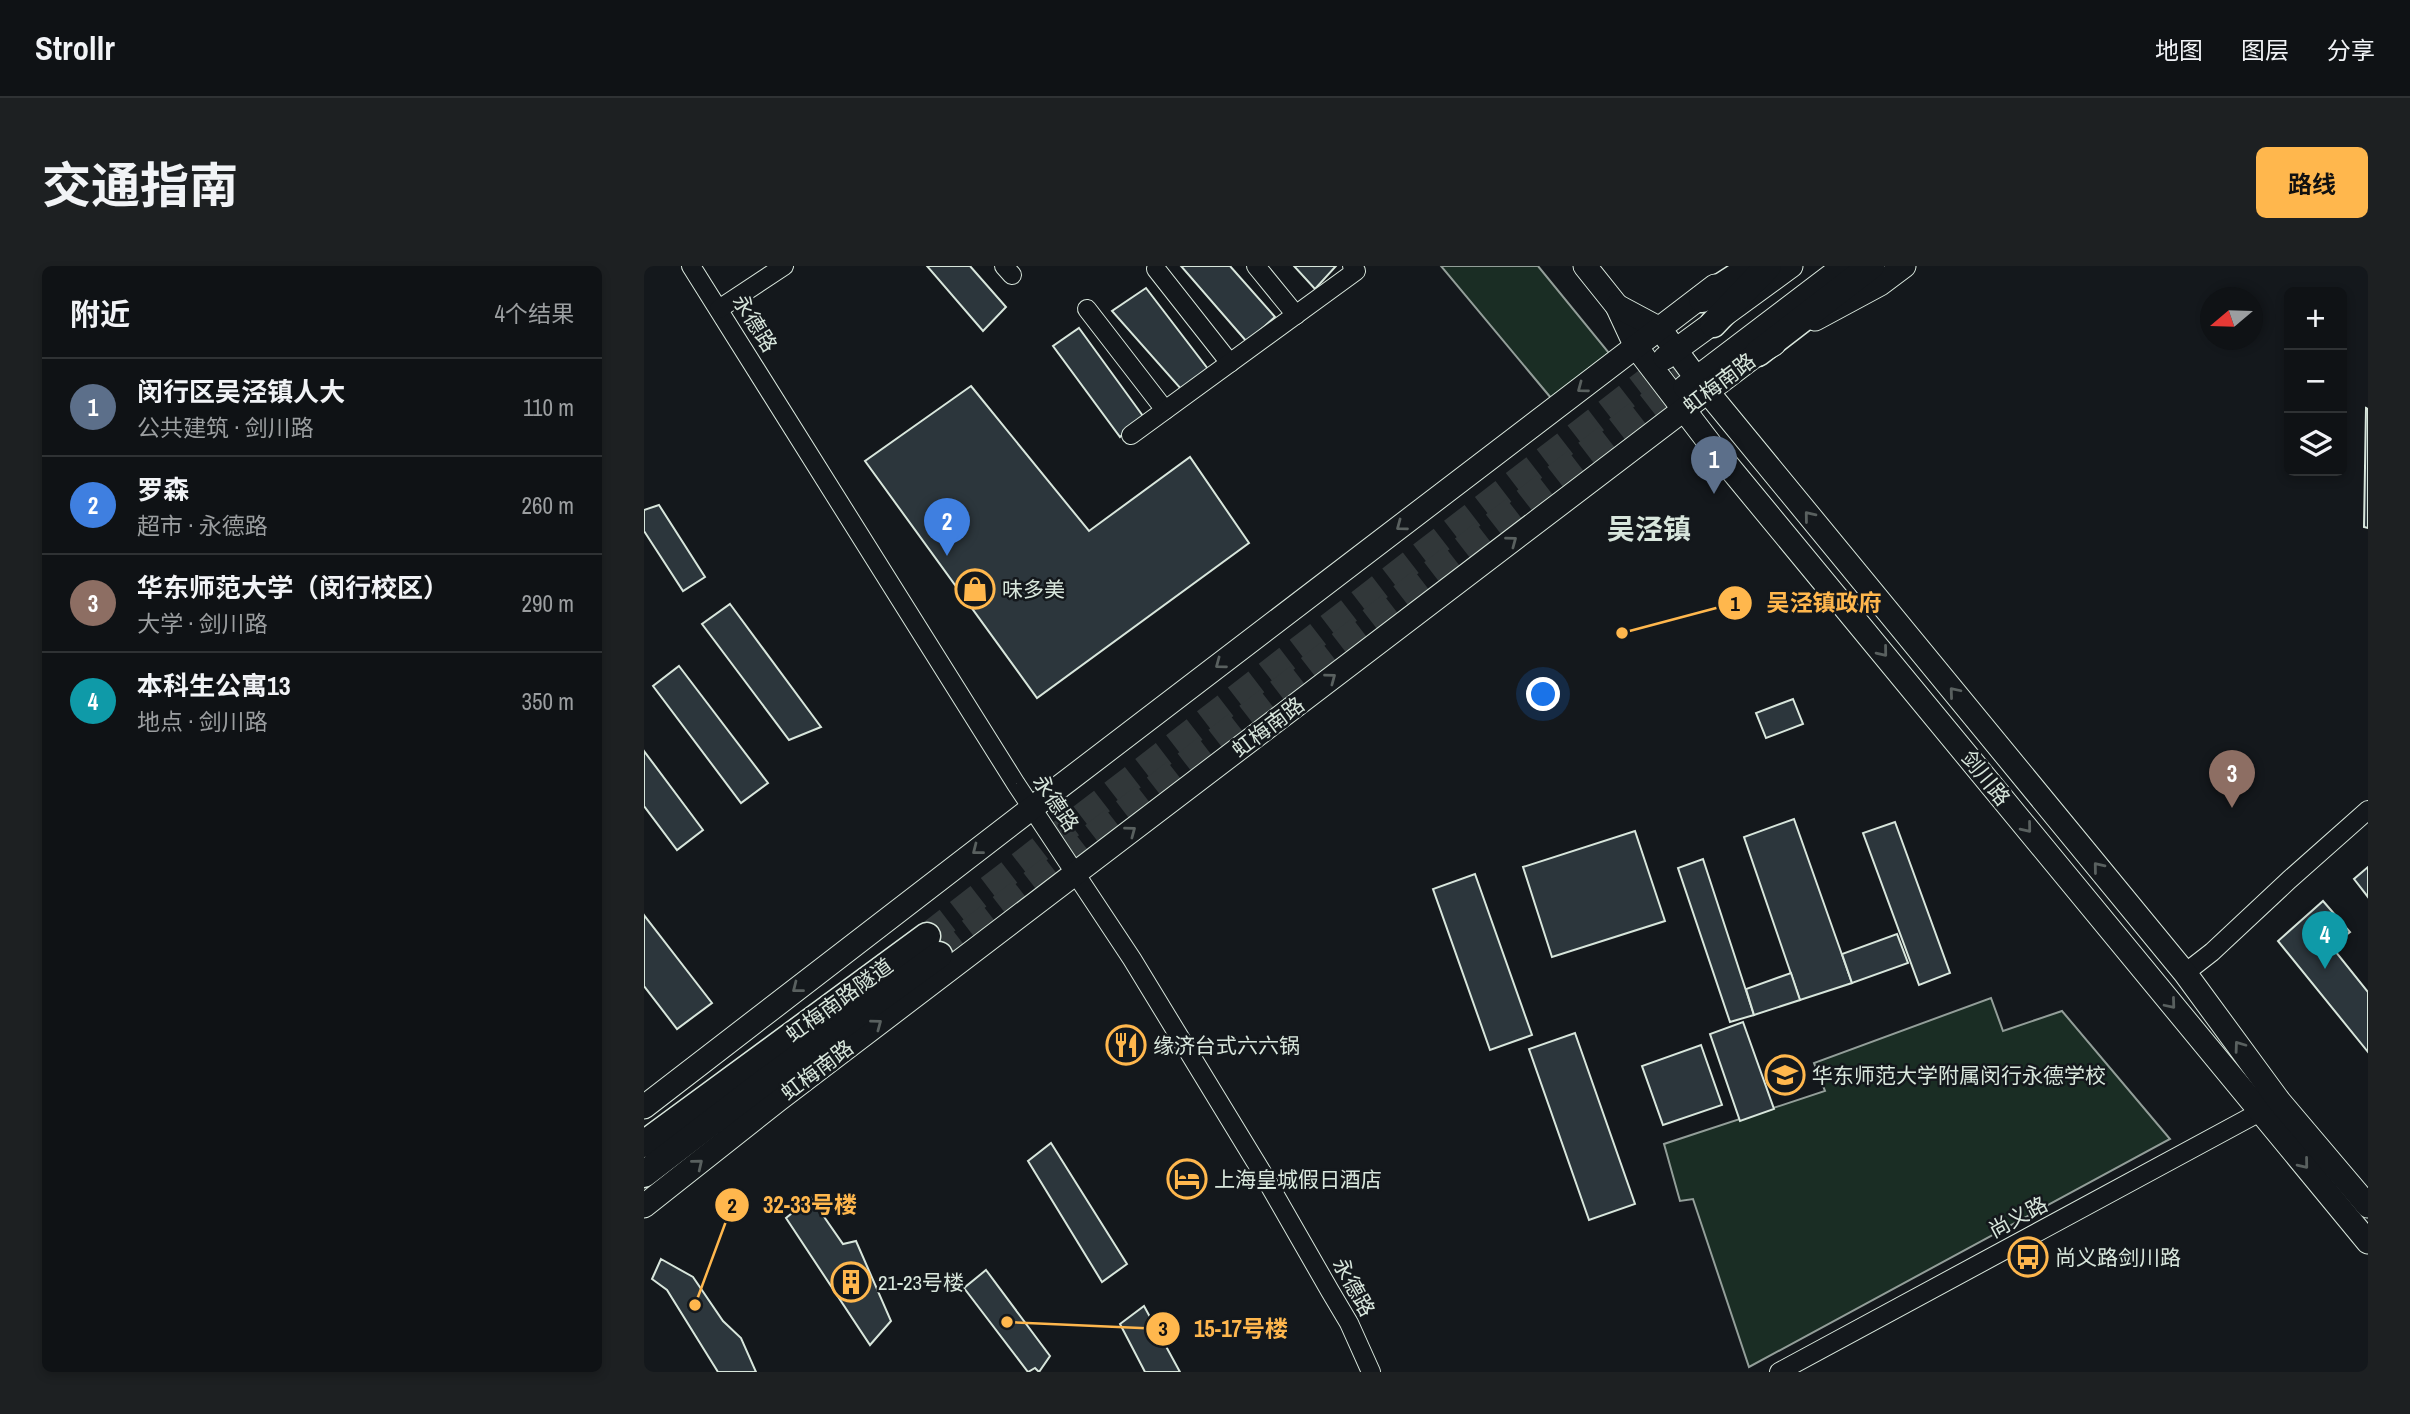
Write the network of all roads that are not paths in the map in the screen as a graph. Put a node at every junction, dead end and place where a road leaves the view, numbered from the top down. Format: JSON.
{"nodes":[{"id":1,"x":691,"y":266,"type":"edge"},
{"id":2,"x":784,"y":266,"type":"edge"},
{"id":3,"x":1256,"y":266,"type":"edge"},
{"id":4,"x":1352,"y":266,"type":"edge"},
{"id":5,"x":1584,"y":266,"type":"edge"},
{"id":6,"x":1739,"y":266,"type":"edge"},
{"id":7,"x":1753,"y":266,"type":"edge"},
{"id":8,"x":1769,"y":266,"type":"edge"},
{"id":9,"x":1791,"y":266,"type":"edge"},
{"id":10,"x":1844,"y":266,"type":"edge"},
{"id":11,"x":1871,"y":266,"type":"edge"},
{"id":12,"x":1903,"y":266,"type":"edge"},
{"id":13,"x":1156,"y":269,"type":"dead end"},
{"id":14,"x":1702,"y":299,"type":"junction"},
{"id":15,"x":1617,"y":306,"type":"junction"},
{"id":16,"x":719,"y":309,"type":"junction"},
{"id":17,"x":1087,"y":309,"type":"dead end"},
{"id":18,"x":1296,"y":315,"type":"junction"},
{"id":19,"x":1713,"y":324,"type":"junction"},
{"id":20,"x":1660,"y":328,"type":"junction"},
{"id":21,"x":1636,"y":347,"type":"junction"},
{"id":22,"x":1676,"y":350,"type":"junction"},
{"id":23,"x":1758,"y":353,"type":"junction"},
{"id":24,"x":1230,"y":363,"type":"junction"},
{"id":25,"x":1652,"y":369,"type":"junction"},
{"id":26,"x":1703,"y":385,"type":"junction"},
{"id":27,"x":1678,"y":403,"type":"junction"},
{"id":28,"x":1165,"y":410,"type":"junction"},
{"id":29,"x":1131,"y":435,"type":"dead end"},
{"id":30,"x":1032,"y":808,"type":"junction"},
{"id":31,"x":2368,"y":810,"type":"edge"},
{"id":32,"x":1076,"y":872,"type":"junction"},
{"id":33,"x":933,"y":945,"type":"tunnel mouth"},
{"id":34,"x":2185,"y":973,"type":"junction"},
{"id":35,"x":757,"y":1073,"type":"junction"},
{"id":36,"x":2270,"y":1106,"type":"junction"},
{"id":37,"x":644,"y":1107,"type":"edge"},
{"id":38,"x":644,"y":1144,"type":"edge"},
{"id":39,"x":644,"y":1174,"type":"edge"},
{"id":40,"x":644,"y":1206,"type":"edge"},
{"id":41,"x":2368,"y":1206,"type":"edge"},
{"id":42,"x":2368,"y":1242,"type":"edge"},
{"id":43,"x":1371,"y":1372,"type":"edge"},
{"id":44,"x":1779,"y":1372,"type":"edge"}],
"edges":[{"from":1,"to":16,"type":"street","name":"永德路"},
{"from":2,"to":16,"type":"street"},
{"from":3,"to":18,"type":"street"},
{"from":4,"to":18,"type":"street"},
{"from":5,"to":15,"type":"main road","name":"剑川路"},
{"from":6,"to":14,"type":"main road"},
{"from":7,"to":14,"type":"highway"},
{"from":8,"to":19,"type":"highway"},
{"from":9,"to":19,"type":"main road"},
{"from":10,"to":26,"type":"main road","name":"虹梅南路"},
{"from":11,"to":23,"type":"highway"},
{"from":12,"to":23,"type":"main road","name":"虹梅南路"},
{"from":13,"to":24,"type":"street"},
{"from":14,"to":20,"type":"main road"},
{"from":15,"to":20,"type":"main road","name":"剑川路"},
{"from":15,"to":21,"type":"main road","name":"剑川路"},
{"from":16,"to":30,"type":"street","name":"永德路"},
{"from":17,"to":28,"type":"street"},
{"from":18,"to":24,"type":"street"},
{"from":19,"to":22,"type":"main road"},
{"from":20,"to":21,"type":"main road"},
{"from":20,"to":22,"type":"main road","name":"剑川路"},
{"from":21,"to":25,"type":"main road","name":"剑川路"},
{"from":21,"to":30,"type":"main road","one_way":true},
{"from":22,"to":25,"type":"main road"},
{"from":22,"to":26,"type":"main road","name":"剑川路"},
{"from":23,"to":26,"type":"main road","name":"虹梅南路"},
{"from":24,"to":28,"type":"street"},
{"from":25,"to":27,"type":"main road","name":"剑川路"},
{"from":26,"to":27,"type":"main road","name":"虹梅南路"},
{"from":34,"to":26,"type":"main road","name":"剑川路","one_way":true},
{"from":32,"to":27,"type":"main road","name":"虹梅南路","one_way":true},
{"from":27,"to":36,"type":"main road","name":"剑川路","one_way":true},
{"from":28,"to":29,"type":"street"},
{"from":30,"to":32,"type":"street","name":"永德路"},
{"from":30,"to":37,"type":"main road","one_way":true},
{"from":31,"to":34,"type":"street"},
{"from":40,"to":32,"type":"main road","name":"虹梅南路","one_way":true},
{"from":32,"to":43,"type":"street","name":"永德路"},
{"from":33,"to":35,"type":"highway","name":"虹梅南路隧道"},
{"from":36,"to":34,"type":"main road","name":"剑川路","one_way":true},
{"from":35,"to":38,"type":"highway"},
{"from":35,"to":39,"type":"highway"},
{"from":36,"to":41,"type":"main road","name":"剑川路"},
{"from":36,"to":42,"type":"main road","name":"剑川路","one_way":true},
{"from":36,"to":44,"type":"street","name":"尚义路"}]}
